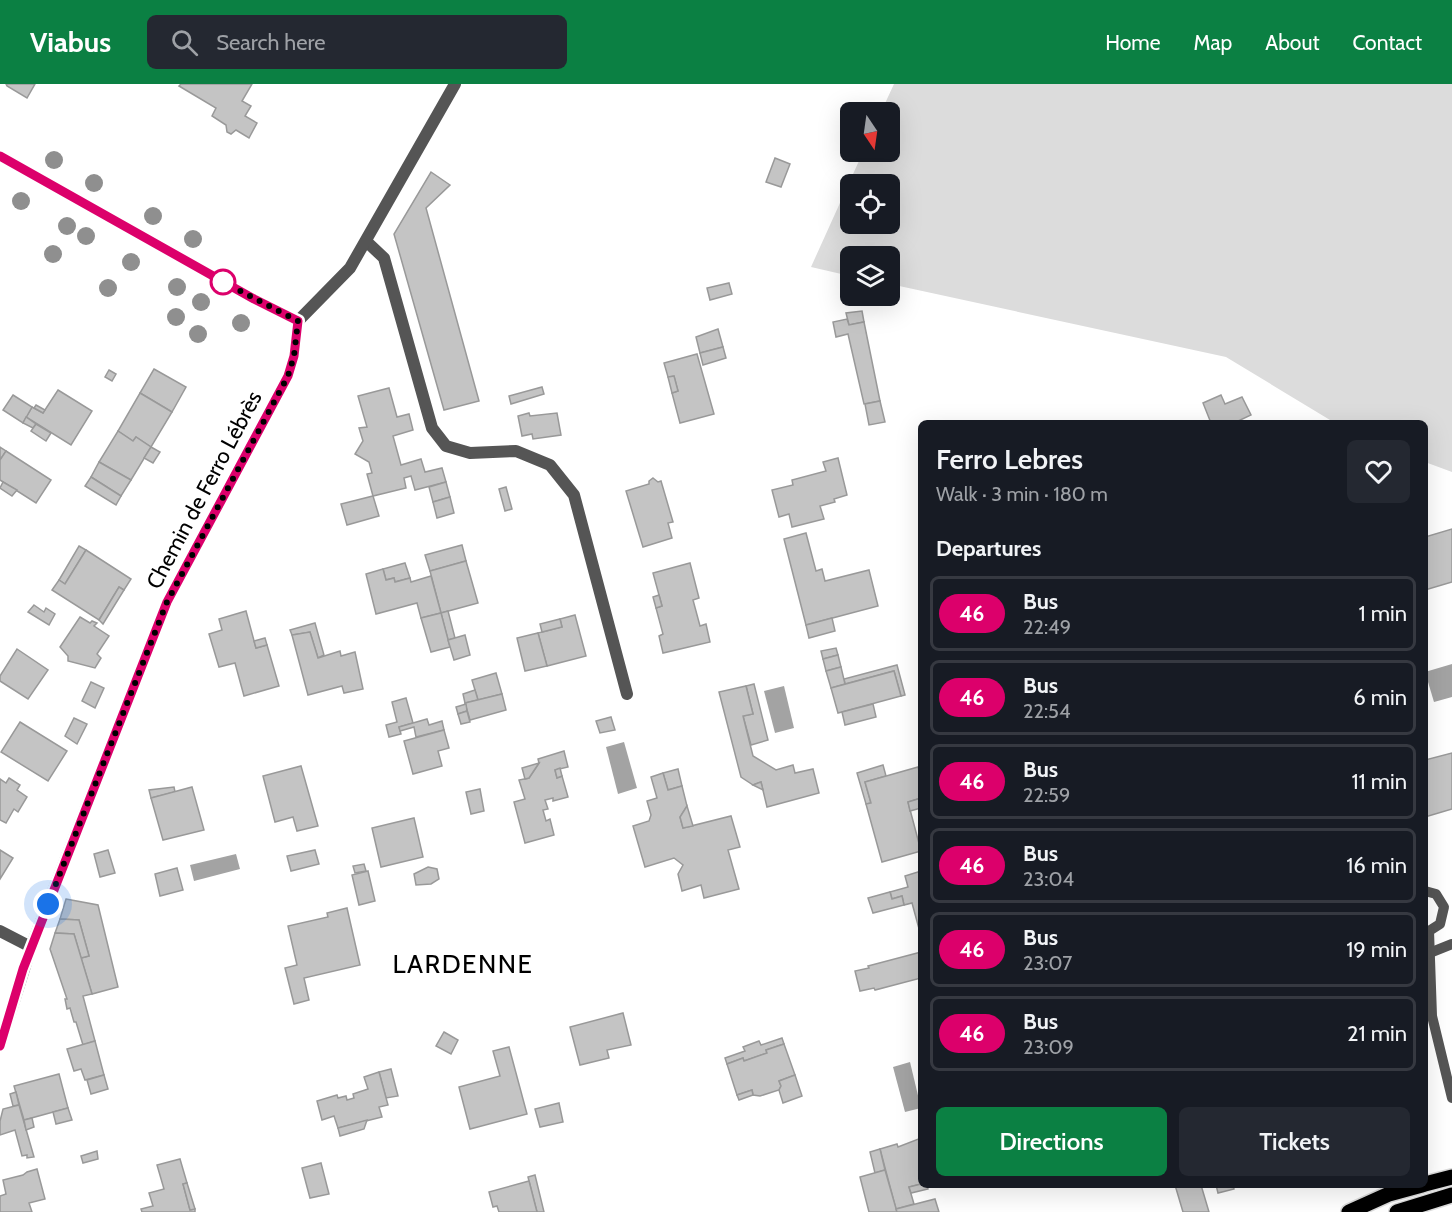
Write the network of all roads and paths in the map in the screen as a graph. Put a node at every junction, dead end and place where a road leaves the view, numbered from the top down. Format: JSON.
{"nodes":[{"id":1,"x":455,"y":84,"type":"edge"},
{"id":2,"x":0,"y":156,"type":"edge"},
{"id":3,"x":366,"y":242,"type":"junction"},
{"id":4,"x":298,"y":321,"type":"junction"},
{"id":5,"x":627,"y":694,"type":"dead end"},
{"id":6,"x":1428,"y":892,"type":"edge"},
{"id":7,"x":1428,"y":930,"type":"edge"},
{"id":8,"x":0,"y":931,"type":"edge"},
{"id":9,"x":1452,"y":944,"type":"edge"},
{"id":10,"x":31,"y":948,"type":"junction"},
{"id":11,"x":1428,"y":953,"type":"edge"},
{"id":12,"x":0,"y":1046,"type":"edge"},
{"id":13,"x":1447,"y":1053,"type":"edge"},
{"id":14,"x":1452,"y":1098,"type":"edge"},
{"id":15,"x":1452,"y":1177,"type":"edge"},
{"id":16,"x":1428,"y":1184,"type":"edge"},
{"id":17,"x":1412,"y":1188,"type":"edge"},
{"id":18,"x":1452,"y":1195,"type":"edge"},
{"id":19,"x":1349,"y":1212,"type":"edge"},
{"id":20,"x":1397,"y":1212,"type":"edge"}],
"edges":[{"from":1,"to":3,"type":"street"},
{"from":2,"to":4,"type":"street"},
{"from":3,"to":4,"type":"street"},
{"from":3,"to":5,"type":"street"},
{"from":4,"to":10,"type":"street","name":"Chemin de Ferro Lébrès"},
{"from":6,"to":7,"type":"lane"},
{"from":8,"to":10,"type":"street"},
{"from":9,"to":11,"type":"lane"},
{"from":10,"to":12,"type":"street","name":"Chemin de Ferro Lébrès"},
{"from":11,"to":13,"type":"lane"},
{"from":13,"to":14,"type":"lane"},
{"from":15,"to":16,"type":"main road"},
{"from":17,"to":19,"type":"main road"},
{"from":18,"to":20,"type":"main road"}]}
